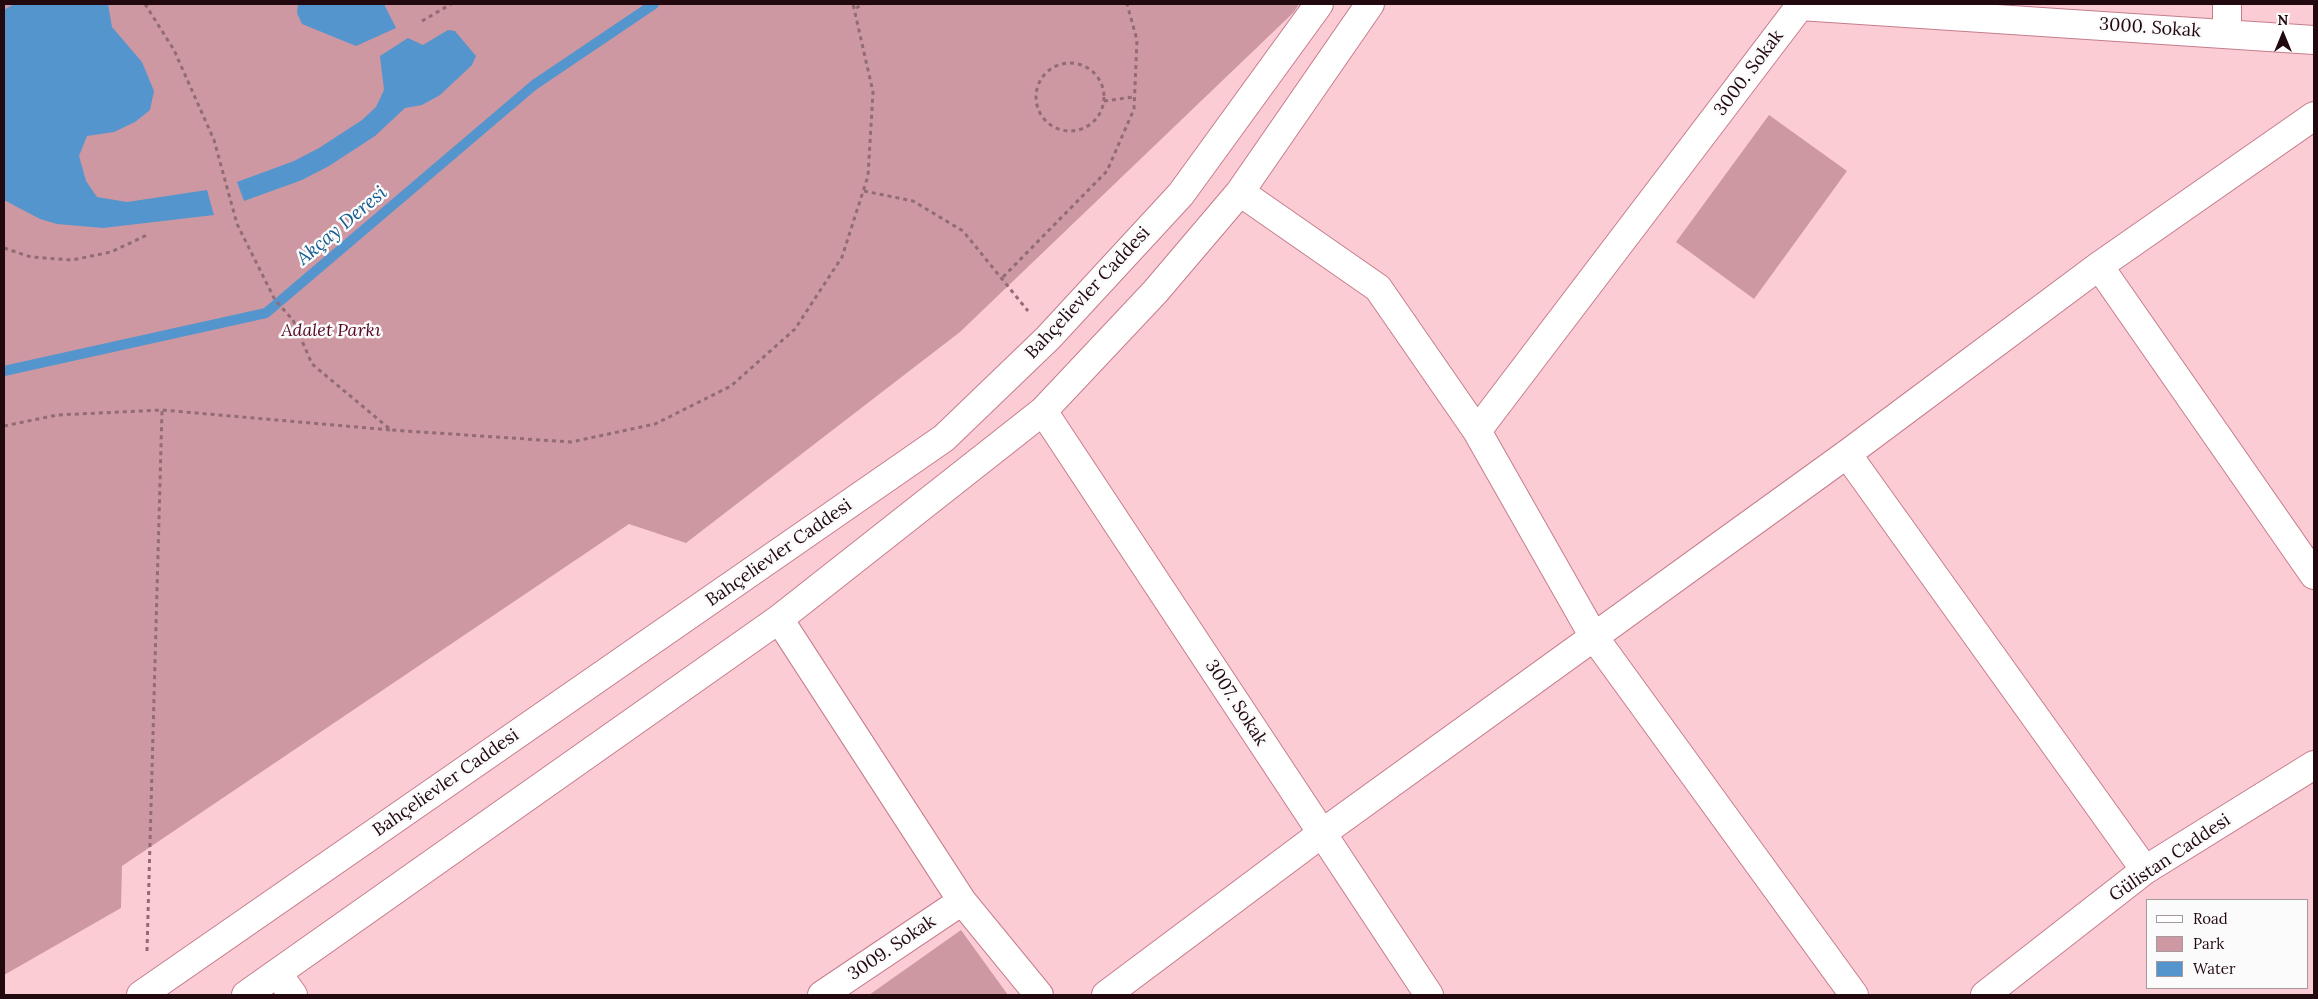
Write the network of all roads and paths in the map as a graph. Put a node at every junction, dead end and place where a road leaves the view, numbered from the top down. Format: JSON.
{"nodes":[{"id":1,"x":146,"y":4,"type":"edge"},
{"id":2,"x":451,"y":4,"type":"edge"},
{"id":3,"x":854,"y":4,"type":"edge"},
{"id":4,"x":864,"y":4,"type":"edge"},
{"id":5,"x":1127,"y":4,"type":"edge"},
{"id":6,"x":1320,"y":4,"type":"edge"},
{"id":7,"x":1370,"y":4,"type":"edge"},
{"id":8,"x":2227,"y":4,"type":"edge"},
{"id":9,"x":856,"y":8,"type":"junction"},
{"id":10,"x":422,"y":21,"type":"dead end"},
{"id":11,"x":2227,"y":33,"type":"junction"},
{"id":12,"x":2314,"y":40,"type":"edge"},
{"id":13,"x":1134,"y":97,"type":"junction"},
{"id":14,"x":1104,"y":101,"type":"junction"},
{"id":15,"x":2314,"y":116,"type":"edge"},
{"id":16,"x":864,"y":191,"type":"junction"},
{"id":17,"x":1240,"y":192,"type":"junction"},
{"id":18,"x":147,"y":235,"type":"dead end"},
{"id":19,"x":4,"y":248,"type":"edge"},
{"id":20,"x":2099,"y":266,"type":"junction"},
{"id":21,"x":1003,"y":278,"type":"junction"},
{"id":22,"x":1048,"y":338,"type":"junction"},
{"id":23,"x":162,"y":410,"type":"junction"},
{"id":24,"x":1043,"y":411,"type":"junction"},
{"id":25,"x":4,"y":426,"type":"edge"},
{"id":26,"x":391,"y":430,"type":"junction"},
{"id":27,"x":1477,"y":431,"type":"junction"},
{"id":28,"x":1847,"y":454,"type":"junction"},
{"id":29,"x":2314,"y":575,"type":"edge"},
{"id":30,"x":779,"y":619,"type":"junction"},
{"id":31,"x":1594,"y":636,"type":"junction"},
{"id":32,"x":2314,"y":765,"type":"edge"},
{"id":33,"x":1321,"y":834,"type":"junction"},
{"id":34,"x":2146,"y":870,"type":"junction"},
{"id":35,"x":962,"y":901,"type":"junction"},
{"id":36,"x":285,"y":985,"type":"edge"},
{"id":37,"x":143,"y":993,"type":"edge"},
{"id":38,"x":246,"y":995,"type":"edge"},
{"id":39,"x":822,"y":995,"type":"edge"},
{"id":40,"x":1039,"y":995,"type":"edge"},
{"id":41,"x":1106,"y":995,"type":"edge"},
{"id":42,"x":1430,"y":995,"type":"edge"},
{"id":43,"x":1854,"y":995,"type":"edge"},
{"id":44,"x":1985,"y":995,"type":"edge"}],
"edges":[{"from":1,"to":26,"type":"path"},
{"from":2,"to":10,"type":"path"},
{"from":3,"to":9,"type":"path"},
{"from":4,"to":9,"type":"path"},
{"from":5,"to":13,"type":"path"},
{"from":6,"to":22,"type":"street","name":"Bahçelievler Caddesi"},
{"from":7,"to":17,"type":"street"},
{"from":8,"to":11,"type":"street"},
{"from":9,"to":16,"type":"path"},
{"from":11,"to":12,"type":"street","name":"3000. Sokak"},
{"from":11,"to":27,"type":"street","name":"3000. Sokak"},
{"from":13,"to":14,"type":"path"},
{"from":13,"to":21,"type":"path"},
{"from":14,"to":14,"type":"path"},
{"from":15,"to":20,"type":"street"},
{"from":16,"to":21,"type":"path"},
{"from":16,"to":26,"type":"path"},
{"from":17,"to":24,"type":"street"},
{"from":17,"to":27,"type":"street"},
{"from":18,"to":19,"type":"path"},
{"from":20,"to":28,"type":"street"},
{"from":20,"to":29,"type":"street"},
{"from":21,"to":22,"type":"path"},
{"from":22,"to":37,"type":"street","name":"Bahçelievler Caddesi"},
{"from":23,"to":25,"type":"path"},
{"from":23,"to":26,"type":"path"},
{"from":23,"to":37,"type":"path"},
{"from":24,"to":30,"type":"street"},
{"from":24,"to":33,"type":"street","name":"3007. Sokak"},
{"from":27,"to":31,"type":"street"},
{"from":28,"to":31,"type":"street"},
{"from":28,"to":34,"type":"street"},
{"from":30,"to":35,"type":"street"},
{"from":30,"to":36,"type":"street"},
{"from":31,"to":33,"type":"street"},
{"from":31,"to":43,"type":"street"},
{"from":32,"to":34,"type":"street","name":"Gülistan Caddesi"},
{"from":33,"to":41,"type":"street"},
{"from":33,"to":42,"type":"street","name":"3007. Sokak"},
{"from":34,"to":44,"type":"street","name":"Gülistan Caddesi"},
{"from":35,"to":39,"type":"street","name":"3009. Sokak"},
{"from":35,"to":40,"type":"street"},
{"from":36,"to":38,"type":"street"}]}
